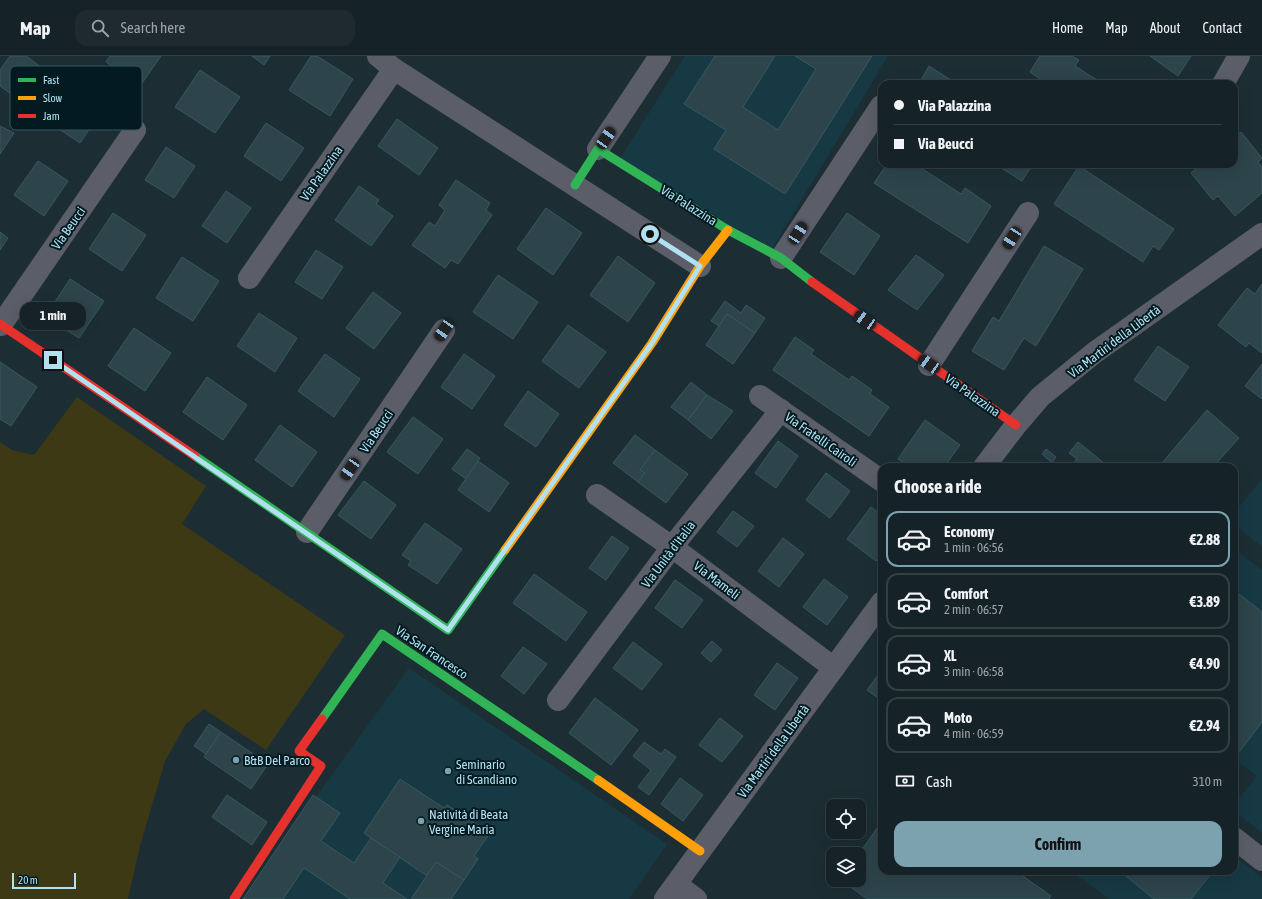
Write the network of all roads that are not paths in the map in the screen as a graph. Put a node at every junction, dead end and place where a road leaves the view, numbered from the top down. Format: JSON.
{"nodes":[{"id":1,"x":660,"y":56,"type":"edge"},
{"id":2,"x":1239,"y":56,"type":"edge"},
{"id":3,"x":386,"y":62,"type":"edge"},
{"id":4,"x":1225,"y":80,"type":"edge"},
{"id":5,"x":878,"y":111,"type":"edge"},
{"id":6,"x":135,"y":130,"type":"dead end"},
{"id":7,"x":598,"y":149,"type":"junction"},
{"id":8,"x":575,"y":185,"type":"junction"},
{"id":9,"x":1028,"y":213,"type":"dead end"},
{"id":10,"x":728,"y":230,"type":"junction"},
{"id":11,"x":1262,"y":234,"type":"edge"},
{"id":12,"x":781,"y":258,"type":"junction"},
{"id":13,"x":700,"y":266,"type":"junction"},
{"id":14,"x":249,"y":278,"type":"dead end"},
{"id":15,"x":0,"y":324,"type":"edge"},
{"id":16,"x":444,"y":330,"type":"dead end"},
{"id":17,"x":929,"y":364,"type":"junction"},
{"id":18,"x":760,"y":396,"type":"dead end"},
{"id":19,"x":781,"y":410,"type":"junction"},
{"id":20,"x":1016,"y":425,"type":"junction"},
{"id":21,"x":987,"y":463,"type":"edge"},
{"id":22,"x":878,"y":478,"type":"edge"},
{"id":23,"x":597,"y":495,"type":"dead end"},
{"id":24,"x":307,"y":532,"type":"junction"},
{"id":25,"x":672,"y":547,"type":"junction"},
{"id":26,"x":878,"y":608,"type":"edge"},
{"id":27,"x":834,"y":668,"type":"junction"},
{"id":28,"x":558,"y":700,"type":"dead end"},
{"id":29,"x":1238,"y":841,"type":"edge"},
{"id":30,"x":700,"y":851,"type":"junction"},
{"id":31,"x":1262,"y":860,"type":"edge"},
{"id":32,"x":670,"y":891,"type":"edge"},
{"id":33,"x":234,"y":899,"type":"edge"},
{"id":34,"x":696,"y":899,"type":"edge"}],
"edges":[{"from":1,"to":7,"type":"street"},
{"from":2,"to":4,"type":"street"},
{"from":3,"to":8,"type":"street","name":"Via Palazzina"},
{"from":3,"to":14,"type":"street","name":"Via Palazzina"},
{"from":5,"to":12,"type":"street"},
{"from":6,"to":15,"type":"street","name":"Via Beucci"},
{"from":7,"to":8,"type":"street"},
{"from":7,"to":10,"type":"street","name":"Via Palazzina"},
{"from":8,"to":13,"type":"street","name":"Via Palazzina"},
{"from":9,"to":17,"type":"street"},
{"from":10,"to":12,"type":"street","name":"Via Palazzina"},
{"from":10,"to":13,"type":"street","name":"Via Beucci"},
{"from":11,"to":20,"type":"street","name":"Via Martiri della Libertà"},
{"from":12,"to":17,"type":"street","name":"Via Palazzina"},
{"from":13,"to":24,"type":"street","name":"Via Beucci"},
{"from":15,"to":24,"type":"street","name":"Via Beucci"},
{"from":16,"to":24,"type":"street","name":"Via Beucci"},
{"from":17,"to":20,"type":"street","name":"Via Palazzina"},
{"from":18,"to":19,"type":"street","name":"Via Fratelli Cairoli"},
{"from":19,"to":22,"type":"street","name":"Via Fratelli Cairoli"},
{"from":19,"to":25,"type":"street","name":"Via Unità d'Italia"},
{"from":20,"to":21,"type":"street","name":"Via Martiri della Libertà"},
{"from":23,"to":25,"type":"street","name":"Via Mameli"},
{"from":25,"to":27,"type":"street","name":"Via Mameli"},
{"from":25,"to":28,"type":"street","name":"Via Unità d'Italia"},
{"from":26,"to":27,"type":"street","name":"Via Martiri della Libertà"},
{"from":27,"to":30,"type":"street","name":"Via Martiri della Libertà"},
{"from":29,"to":31,"type":"street"},
{"from":30,"to":32,"type":"street","name":"Via Martiri della Libertà"},
{"from":30,"to":33,"type":"street","name":"Via San Francesco"},
{"from":32,"to":34,"type":"street"}]}
